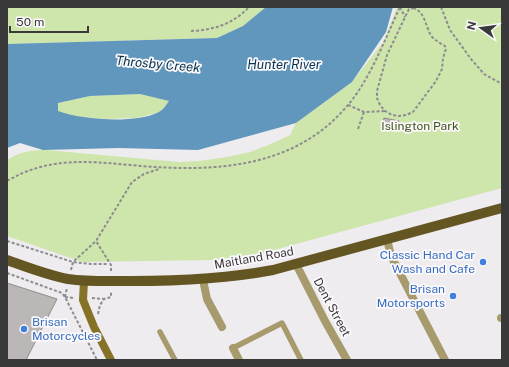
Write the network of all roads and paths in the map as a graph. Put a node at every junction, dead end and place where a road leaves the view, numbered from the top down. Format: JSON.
{"nodes":[{"id":1,"x":248,"y":7,"type":"edge"},
{"id":2,"x":400,"y":7,"type":"edge"},
{"id":3,"x":441,"y":7,"type":"edge"},
{"id":4,"x":405,"y":17,"type":"junction"},
{"id":5,"x":191,"y":31,"type":"dead end"},
{"id":6,"x":502,"y":84,"type":"edge"},
{"id":7,"x":348,"y":105,"type":"junction"},
{"id":8,"x":385,"y":111,"type":"junction"},
{"id":9,"x":364,"y":112,"type":"junction"},
{"id":10,"x":358,"y":129,"type":"dead end"},
{"id":11,"x":164,"y":168,"type":"junction"},
{"id":12,"x":7,"y":181,"type":"edge"},
{"id":13,"x":502,"y":208,"type":"edge"},
{"id":14,"x":387,"y":239,"type":"junction"},
{"id":15,"x":7,"y":241,"type":"edge"},
{"id":16,"x":96,"y":242,"type":"junction"},
{"id":17,"x":7,"y":260,"type":"edge"},
{"id":18,"x":73,"y":262,"type":"junction"},
{"id":19,"x":296,"y":264,"type":"junction"},
{"id":20,"x":7,"y":274,"type":"edge"},
{"id":21,"x":203,"y":280,"type":"junction"},
{"id":22,"x":84,"y":281,"type":"junction"},
{"id":23,"x":111,"y":295,"type":"dead end"},
{"id":24,"x":65,"y":297,"type":"junction"},
{"id":25,"x":73,"y":298,"type":"dead end"},
{"id":26,"x":100,"y":298,"type":"dead end"},
{"id":27,"x":104,"y":299,"type":"junction"},
{"id":28,"x":100,"y":308,"type":"dead end"},
{"id":29,"x":222,"y":327,"type":"dead end"},
{"id":30,"x":160,"y":332,"type":"dead end"},
{"id":31,"x":233,"y":348,"type":"joint"},
{"id":32,"x":97,"y":360,"type":"edge"},
{"id":33,"x":111,"y":360,"type":"edge"},
{"id":34,"x":175,"y":360,"type":"edge"},
{"id":35,"x":239,"y":360,"type":"edge"},
{"id":36,"x":301,"y":360,"type":"edge"},
{"id":37,"x":347,"y":360,"type":"edge"},
{"id":38,"x":446,"y":360,"type":"edge"}],
"edges":[{"from":1,"to":5,"type":"path"},
{"from":2,"to":4,"type":"path"},
{"from":2,"to":7,"type":"path"},
{"from":3,"to":6,"type":"path"},
{"from":4,"to":8,"type":"path"},
{"from":4,"to":8,"type":"path"},
{"from":7,"to":9,"type":"path"},
{"from":7,"to":11,"type":"path"},
{"from":8,"to":9,"type":"path"},
{"from":9,"to":10,"type":"path"},
{"from":11,"to":12,"type":"path"},
{"from":11,"to":16,"type":"path"},
{"from":13,"to":14,"type":"main road","name":"Maitland Road"},
{"from":14,"to":19,"type":"main road","name":"Maitland Road"},
{"from":14,"to":38,"type":"street"},
{"from":15,"to":18,"type":"path"},
{"from":16,"to":18,"type":"path"},
{"from":16,"to":18,"type":"path"},
{"from":17,"to":22,"type":"main road","name":"Maitland Road"},
{"from":19,"to":21,"type":"main road","name":"Maitland Road"},
{"from":19,"to":37,"type":"street","name":"Dent Street"},
{"from":20,"to":24,"type":"path"},
{"from":21,"to":22,"type":"main road","name":"Maitland Road"},
{"from":21,"to":29,"type":"street"},
{"from":22,"to":33,"type":"street"},
{"from":23,"to":27,"type":"path"},
{"from":24,"to":25,"type":"path"},
{"from":24,"to":32,"type":"path"},
{"from":26,"to":27,"type":"path"},
{"from":27,"to":28,"type":"path"},
{"from":30,"to":34,"type":"lane"},
{"from":31,"to":35,"type":"street"},
{"from":31,"to":36,"type":"lane"}]}
